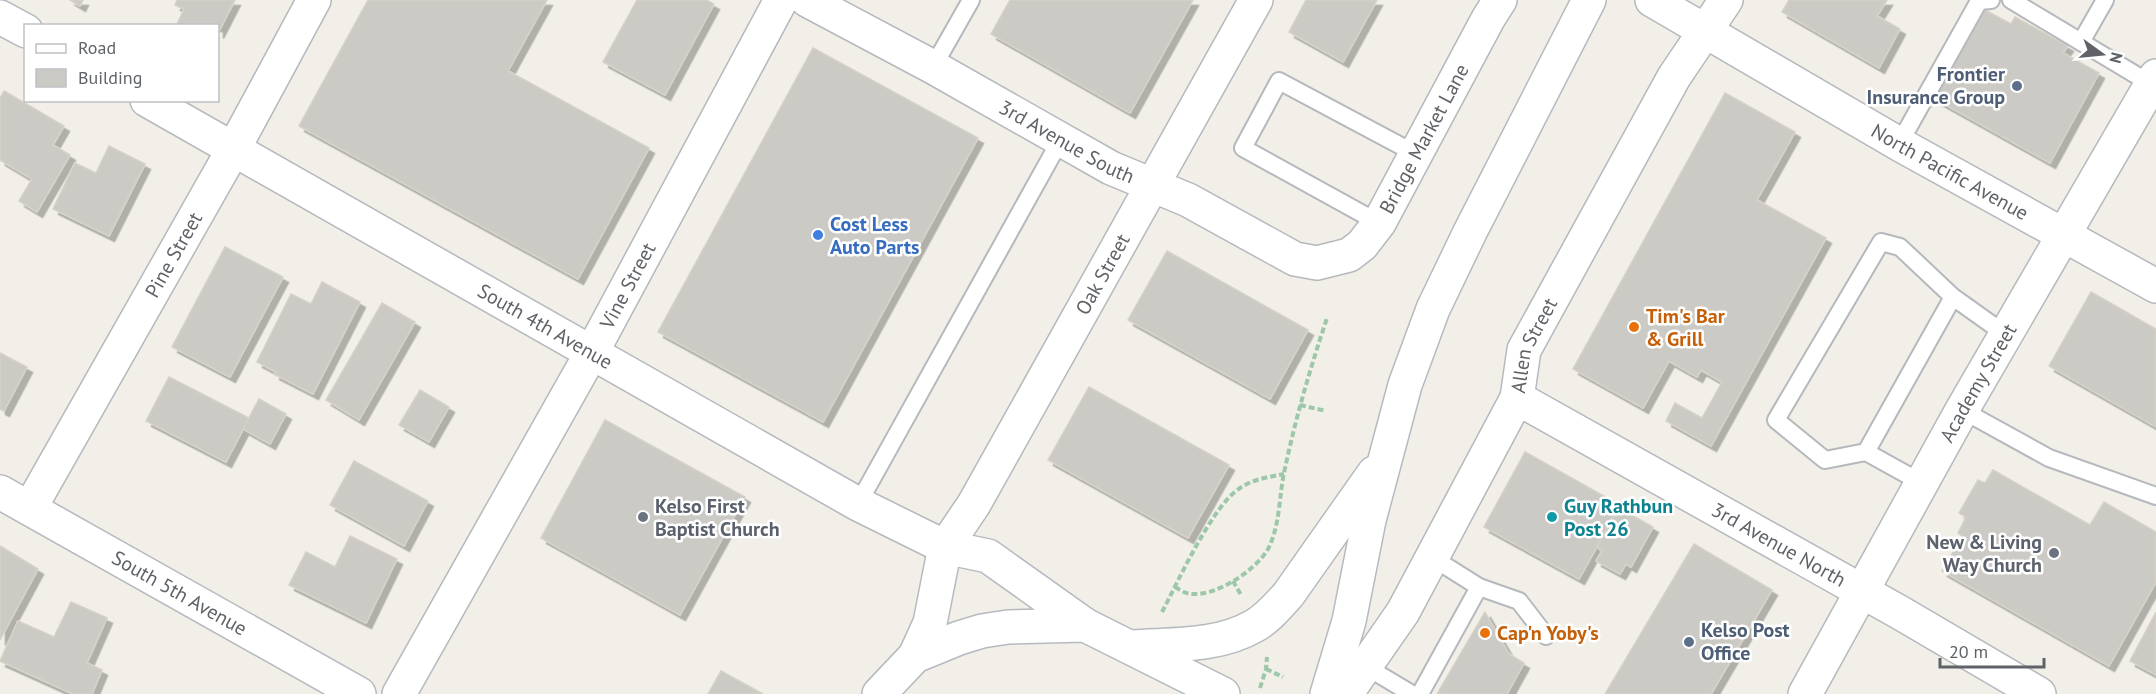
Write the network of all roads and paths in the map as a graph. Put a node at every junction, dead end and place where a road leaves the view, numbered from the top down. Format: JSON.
{"nodes":[{"id":1,"x":315,"y":0,"type":"edge"},
{"id":2,"x":781,"y":0,"type":"edge"},
{"id":3,"x":807,"y":0,"type":"edge"},
{"id":4,"x":971,"y":0,"type":"edge"},
{"id":5,"x":1256,"y":0,"type":"edge"},
{"id":6,"x":1500,"y":0,"type":"edge"},
{"id":7,"x":1589,"y":0,"type":"edge"},
{"id":8,"x":1652,"y":0,"type":"edge"},
{"id":9,"x":1726,"y":0,"type":"edge"},
{"id":10,"x":1991,"y":0,"type":"edge"},
{"id":11,"x":2011,"y":0,"type":"edge"},
{"id":12,"x":2105,"y":0,"type":"edge"},
{"id":13,"x":0,"y":17,"type":"edge"},
{"id":14,"x":24,"y":30,"type":"edge"},
{"id":15,"x":1705,"y":32,"type":"junction"},
{"id":16,"x":2081,"y":42,"type":"junction"},
{"id":17,"x":933,"y":67,"type":"junction"},
{"id":18,"x":2154,"y":80,"type":"edge"},
{"id":19,"x":150,"y":102,"type":"edge"},
{"id":20,"x":1060,"y":139,"type":"junction"},
{"id":21,"x":1899,"y":144,"type":"junction"},
{"id":22,"x":233,"y":150,"type":"junction"},
{"id":23,"x":1416,"y":154,"type":"junction"},
{"id":24,"x":1153,"y":185,"type":"junction"},
{"id":25,"x":1379,"y":223,"type":"junction"},
{"id":26,"x":2064,"y":235,"type":"junction"},
{"id":27,"x":1334,"y":261,"type":"joint"},
{"id":28,"x":2156,"y":286,"type":"edge"},
{"id":29,"x":1953,"y":297,"type":"junction"},
{"id":30,"x":1327,"y":318,"type":"dead end"},
{"id":31,"x":2006,"y":334,"type":"junction"},
{"id":32,"x":592,"y":352,"type":"junction"},
{"id":33,"x":1516,"y":398,"type":"junction"},
{"id":34,"x":1300,"y":405,"type":"junction"},
{"id":35,"x":1962,"y":410,"type":"junction"},
{"id":36,"x":1326,"y":411,"type":"dead end"},
{"id":37,"x":1866,"y":452,"type":"junction"},
{"id":38,"x":1384,"y":458,"type":"junction"},
{"id":39,"x":1284,"y":474,"type":"junction"},
{"id":40,"x":1922,"y":483,"type":"junction"},
{"id":41,"x":0,"y":492,"type":"edge"},
{"id":42,"x":2156,"y":496,"type":"edge"},
{"id":43,"x":858,"y":504,"type":"junction"},
{"id":44,"x":30,"y":508,"type":"junction"},
{"id":45,"x":945,"y":547,"type":"junction"},
{"id":46,"x":1432,"y":558,"type":"junction"},
{"id":47,"x":1175,"y":587,"type":"junction"},
{"id":48,"x":1479,"y":587,"type":"junction"},
{"id":49,"x":1861,"y":591,"type":"junction"},
{"id":50,"x":1160,"y":615,"type":"dead end"},
{"id":51,"x":1085,"y":625,"type":"junction"},
{"id":52,"x":1546,"y":636,"type":"dead end"},
{"id":53,"x":1130,"y":647,"type":"junction"},
{"id":54,"x":915,"y":657,"type":"junction"},
{"id":55,"x":1365,"y":666,"type":"junction"},
{"id":56,"x":1266,"y":669,"type":"dead end"},
{"id":57,"x":1283,"y":677,"type":"dead end"},
{"id":58,"x":359,"y":694,"type":"edge"},
{"id":59,"x":399,"y":694,"type":"edge"},
{"id":60,"x":879,"y":694,"type":"edge"},
{"id":61,"x":1223,"y":694,"type":"edge"},
{"id":62,"x":1327,"y":694,"type":"edge"},
{"id":63,"x":1346,"y":694,"type":"edge"},
{"id":64,"x":1412,"y":694,"type":"edge"},
{"id":65,"x":1420,"y":694,"type":"edge"},
{"id":66,"x":1805,"y":694,"type":"edge"},
{"id":67,"x":2039,"y":694,"type":"edge"}],
"edges":[{"from":1,"to":22,"type":"street","name":"Pine Street"},
{"from":2,"to":32,"type":"street","name":"Vine Street"},
{"from":3,"to":17,"type":"street","name":"3rd Avenue South"},
{"from":4,"to":17,"type":"lane"},
{"from":5,"to":24,"type":"street","name":"Oak Street"},
{"from":6,"to":23,"type":"street","name":"Bridge Market Lane"},
{"from":7,"to":38,"type":"street"},
{"from":8,"to":15,"type":"street","name":"North Pacific Avenue"},
{"from":9,"to":15,"type":"street","name":"Allen Street"},
{"from":10,"to":21,"type":"lane"},
{"from":11,"to":16,"type":"lane"},
{"from":12,"to":16,"type":"lane"},
{"from":13,"to":14,"type":"street"},
{"from":15,"to":21,"type":"street","name":"North Pacific Avenue"},
{"from":15,"to":33,"type":"street","name":"Allen Street"},
{"from":16,"to":18,"type":"lane"},
{"from":17,"to":20,"type":"street","name":"3rd Avenue South"},
{"from":18,"to":26,"type":"street","name":"Academy Street"},
{"from":19,"to":22,"type":"street","name":"South 4th Avenue"},
{"from":20,"to":24,"type":"street","name":"3rd Avenue South"},
{"from":20,"to":43,"type":"lane"},
{"from":21,"to":26,"type":"street","name":"North Pacific Avenue"},
{"from":22,"to":32,"type":"street","name":"South 4th Avenue"},
{"from":22,"to":44,"type":"street","name":"Pine Street"},
{"from":23,"to":25,"type":"street","name":"Bridge Market Lane"},
{"from":23,"to":25,"type":"lane"},
{"from":24,"to":27,"type":"street","name":"3rd Avenue South"},
{"from":24,"to":45,"type":"street","name":"Oak Street"},
{"from":25,"to":27,"type":"street","name":"Bridge Market Lane"},
{"from":26,"to":28,"type":"street","name":"North Pacific Avenue"},
{"from":26,"to":31,"type":"street","name":"Academy Street"},
{"from":29,"to":31,"type":"lane"},
{"from":29,"to":37,"type":"lane"},
{"from":29,"to":37,"type":"lane"},
{"from":30,"to":34,"type":"path"},
{"from":31,"to":35,"type":"street","name":"Academy Street"},
{"from":32,"to":43,"type":"street","name":"South 4th Avenue"},
{"from":32,"to":59,"type":"street","name":"Vine Street"},
{"from":33,"to":46,"type":"street","name":"Allen Street"},
{"from":33,"to":49,"type":"street","name":"3rd Avenue North"},
{"from":34,"to":36,"type":"path"},
{"from":34,"to":39,"type":"path"},
{"from":35,"to":40,"type":"street","name":"Academy Street"},
{"from":35,"to":42,"type":"lane"},
{"from":37,"to":40,"type":"lane"},
{"from":38,"to":53,"type":"street"},
{"from":38,"to":62,"type":"street"},
{"from":39,"to":47,"type":"path"},
{"from":39,"to":47,"type":"path"},
{"from":40,"to":49,"type":"street","name":"Academy Street"},
{"from":41,"to":44,"type":"street","name":"South 5th Avenue"},
{"from":43,"to":45,"type":"street","name":"South 4th Avenue"},
{"from":44,"to":58,"type":"street","name":"South 5th Avenue"},
{"from":45,"to":51,"type":"street","name":"South 4th Avenue"},
{"from":45,"to":54,"type":"street"},
{"from":46,"to":48,"type":"lane"},
{"from":46,"to":55,"type":"street","name":"Allen Street"},
{"from":47,"to":50,"type":"path"},
{"from":48,"to":52,"type":"lane"},
{"from":48,"to":65,"type":"lane"},
{"from":49,"to":66,"type":"street","name":"Academy Street"},
{"from":49,"to":67,"type":"street","name":"3rd Avenue North"},
{"from":51,"to":53,"type":"street"},
{"from":51,"to":54,"type":"street"},
{"from":53,"to":61,"type":"street"},
{"from":54,"to":60,"type":"street"},
{"from":55,"to":63,"type":"street","name":"Allen Street"},
{"from":55,"to":64,"type":"lane"},
{"from":56,"to":57,"type":"path"}]}
